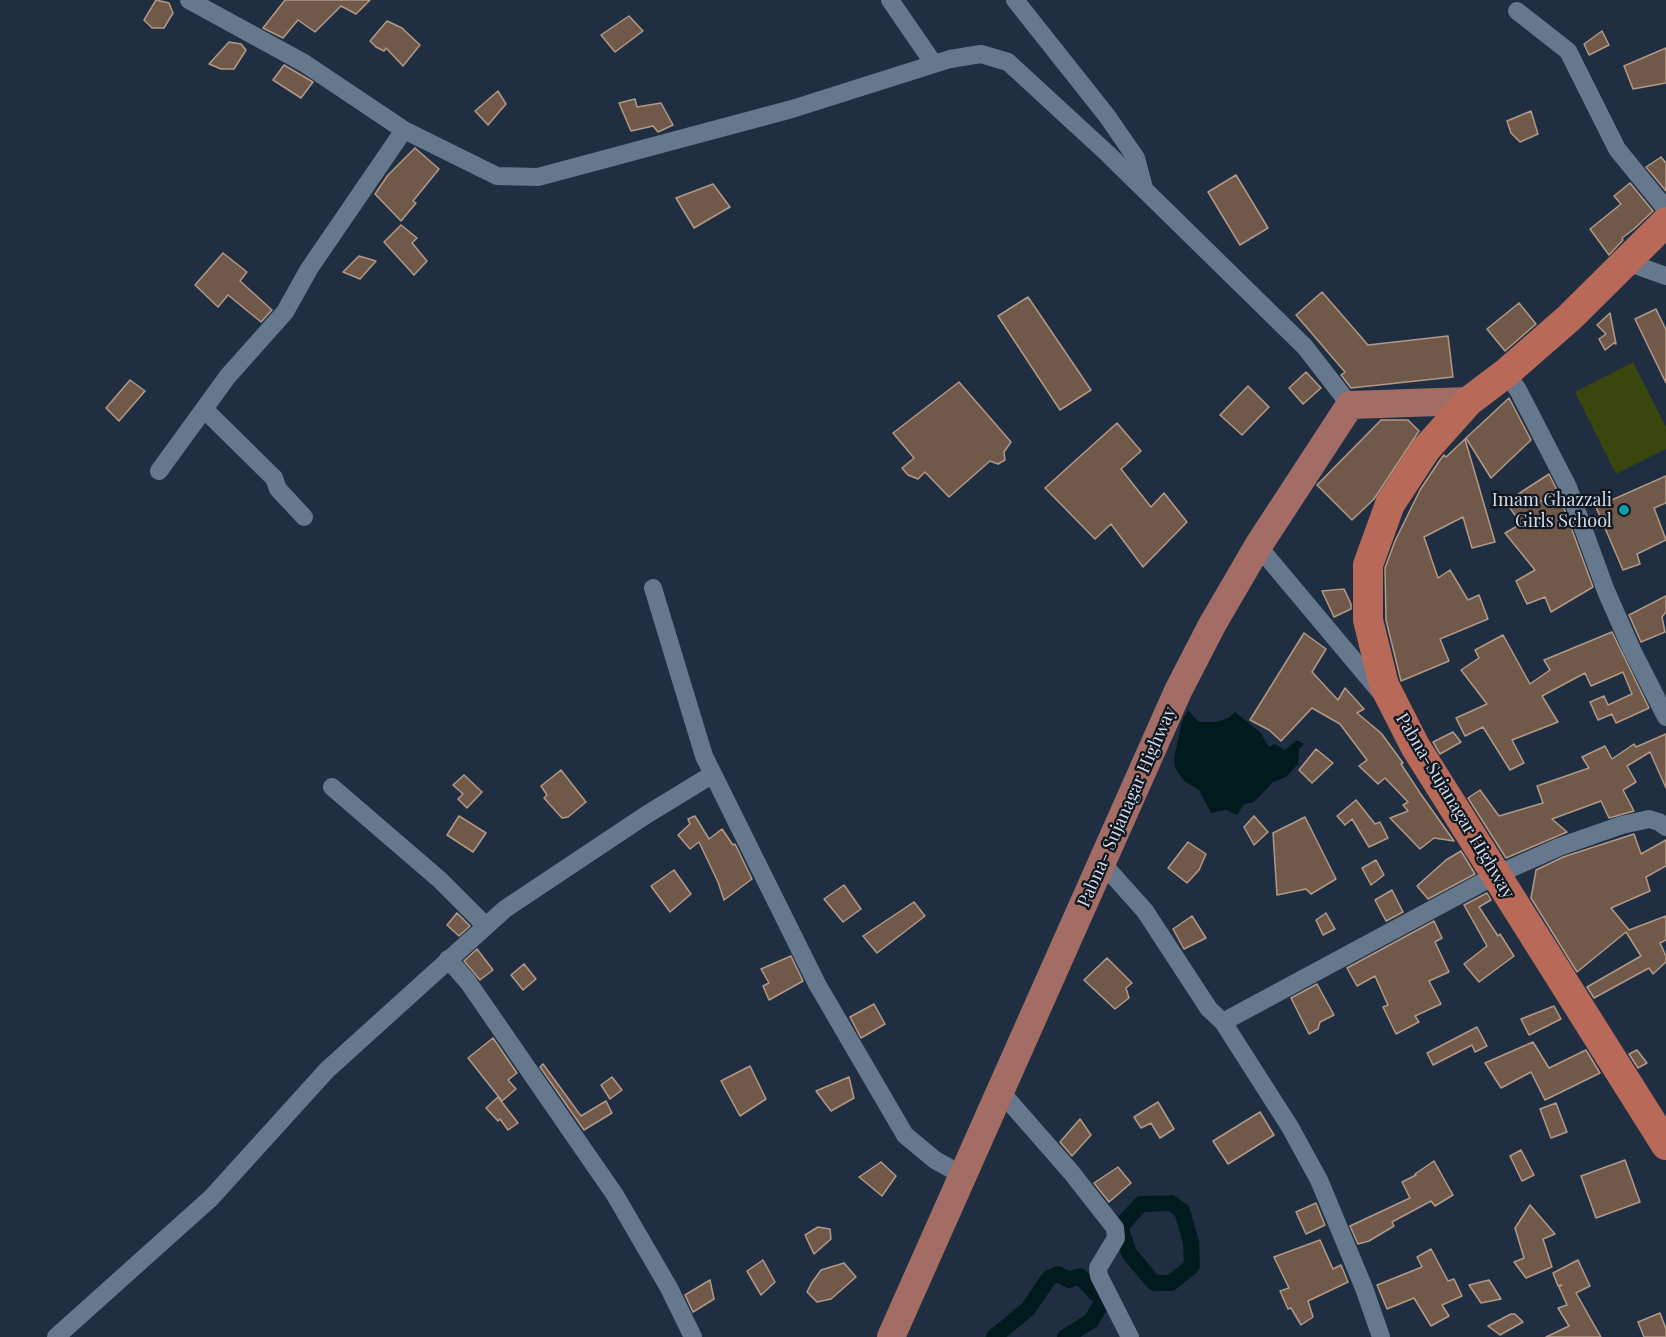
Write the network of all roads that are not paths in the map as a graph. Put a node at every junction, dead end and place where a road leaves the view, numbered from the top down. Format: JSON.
{"nodes":[{"id":1,"x":189,"y":0,"type":"edge"},
{"id":2,"x":890,"y":0,"type":"edge"},
{"id":3,"x":1015,"y":0,"type":"edge"},
{"id":4,"x":1517,"y":10,"type":"dead end"},
{"id":5,"x":934,"y":64,"type":"junction"},
{"id":6,"x":404,"y":130,"type":"junction"},
{"id":7,"x":1145,"y":190,"type":"junction"},
{"id":8,"x":1666,"y":209,"type":"edge"},
{"id":9,"x":1666,"y":222,"type":"edge"},
{"id":10,"x":1627,"y":262,"type":"junction"},
{"id":11,"x":1665,"y":280,"type":"edge"},
{"id":12,"x":1506,"y":373,"type":"junction"},
{"id":13,"x":1469,"y":401,"type":"junction"},
{"id":14,"x":1350,"y":405,"type":"junction"},
{"id":15,"x":205,"y":410,"type":"junction"},
{"id":16,"x":159,"y":471,"type":"dead end"},
{"id":17,"x":304,"y":518,"type":"dead end"},
{"id":18,"x":1258,"y":546,"type":"junction"},
{"id":19,"x":653,"y":588,"type":"dead end"},
{"id":20,"x":1399,"y":715,"type":"junction"},
{"id":21,"x":1666,"y":717,"type":"edge"},
{"id":22,"x":713,"y":774,"type":"junction"},
{"id":23,"x":332,"y":787,"type":"dead end"},
{"id":24,"x":1666,"y":827,"type":"edge"},
{"id":25,"x":1102,"y":863,"type":"junction"},
{"id":26,"x":1496,"y":875,"type":"junction"},
{"id":27,"x":486,"y":926,"type":"junction"},
{"id":28,"x":448,"y":959,"type":"junction"},
{"id":29,"x":1222,"y":1022,"type":"junction"},
{"id":30,"x":1001,"y":1092,"type":"junction"},
{"id":31,"x":1666,"y":1145,"type":"edge"},
{"id":32,"x":964,"y":1176,"type":"junction"},
{"id":33,"x":56,"y":1337,"type":"edge"},
{"id":34,"x":693,"y":1337,"type":"edge"},
{"id":35,"x":891,"y":1337,"type":"edge"},
{"id":36,"x":1130,"y":1337,"type":"edge"},
{"id":37,"x":1381,"y":1337,"type":"edge"}],
"edges":[{"from":1,"to":6,"type":"street"},
{"from":2,"to":5,"type":"street"},
{"from":3,"to":7,"type":"street"},
{"from":4,"to":8,"type":"street"},
{"from":5,"to":6,"type":"street"},
{"from":5,"to":7,"type":"street"},
{"from":6,"to":15,"type":"street"},
{"from":7,"to":14,"type":"street"},
{"from":9,"to":10,"type":"highway","name":"Pabna-Sujanagar Highway"},
{"from":10,"to":11,"type":"street"},
{"from":10,"to":12,"type":"highway","name":"Pabna-Sujanagar Highway"},
{"from":12,"to":13,"type":"highway","name":"Pabna-Sujanagar Highway"},
{"from":12,"to":21,"type":"street"},
{"from":13,"to":14,"type":"main road"},
{"from":13,"to":20,"type":"highway","name":"Pabna-Sujanagar Highway"},
{"from":14,"to":18,"type":"main road","name":"Pabna- Sujanagar Highway"},
{"from":15,"to":16,"type":"street"},
{"from":15,"to":17,"type":"street"},
{"from":18,"to":20,"type":"street"},
{"from":18,"to":25,"type":"main road","name":"Pabna- Sujanagar Highway"},
{"from":19,"to":22,"type":"street"},
{"from":20,"to":26,"type":"highway","name":"Pabna-Sujanagar Highway"},
{"from":22,"to":27,"type":"street"},
{"from":22,"to":32,"type":"street"},
{"from":23,"to":27,"type":"street"},
{"from":24,"to":26,"type":"street"},
{"from":25,"to":29,"type":"street"},
{"from":25,"to":30,"type":"main road","name":"Pabna- Sujanagar Highway"},
{"from":26,"to":29,"type":"street"},
{"from":26,"to":31,"type":"highway","name":"Pabna-Sujanagar Highway"},
{"from":27,"to":28,"type":"street"},
{"from":28,"to":33,"type":"street"},
{"from":28,"to":34,"type":"street"},
{"from":29,"to":37,"type":"street"},
{"from":30,"to":32,"type":"main road","name":"Pabna- Sujanagar Highway"},
{"from":30,"to":36,"type":"street"},
{"from":32,"to":35,"type":"main road","name":"Pabna- Sujanagar Highway"}]}
